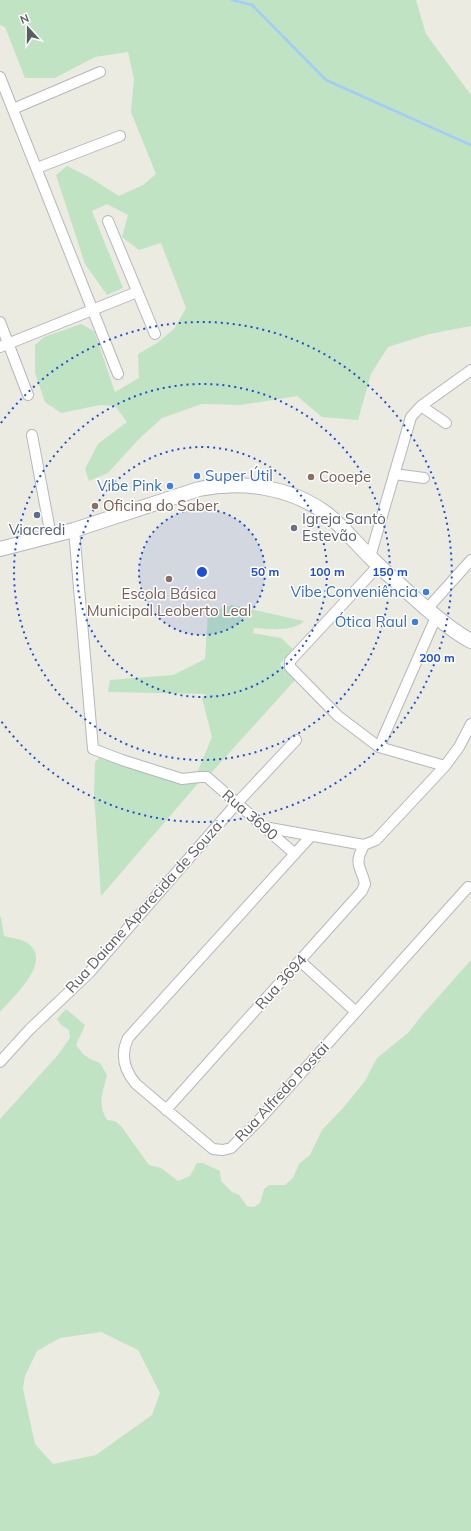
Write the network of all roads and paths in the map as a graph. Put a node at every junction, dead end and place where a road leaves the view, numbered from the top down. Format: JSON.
{"nodes":[{"id":1,"x":100,"y":72,"type":"dead end"},
{"id":2,"x":0,"y":77,"type":"edge"},
{"id":3,"x":12,"y":109,"type":"junction"},
{"id":4,"x":120,"y":136,"type":"dead end"},
{"id":5,"x":37,"y":168,"type":"junction"},
{"id":6,"x":108,"y":221,"type":"dead end"},
{"id":7,"x":137,"y":292,"type":"junction"},
{"id":8,"x":93,"y":310,"type":"junction"},
{"id":9,"x":0,"y":322,"type":"edge"},
{"id":10,"x":155,"y":334,"type":"dead end"},
{"id":11,"x":4,"y":346,"type":"edge"},
{"id":12,"x":471,"y":370,"type":"edge"},
{"id":13,"x":118,"y":374,"type":"dead end"},
{"id":14,"x":28,"y":395,"type":"dead end"},
{"id":15,"x":421,"y":406,"type":"junction"},
{"id":16,"x":446,"y":424,"type":"dead end"},
{"id":17,"x":32,"y":435,"type":"dead end"},
{"id":18,"x":394,"y":474,"type":"junction"},
{"id":19,"x":424,"y":478,"type":"dead end"},
{"id":20,"x":74,"y":530,"type":"junction"},
{"id":21,"x":51,"y":536,"type":"junction"},
{"id":22,"x":0,"y":549,"type":"edge"},
{"id":23,"x":471,"y":560,"type":"edge"},
{"id":24,"x":374,"y":561,"type":"junction"},
{"id":25,"x":432,"y":613,"type":"junction"},
{"id":26,"x":471,"y":641,"type":"edge"},
{"id":27,"x":471,"y":724,"type":"edge"},
{"id":28,"x":296,"y":740,"type":"dead end"},
{"id":29,"x":379,"y":747,"type":"junction"},
{"id":30,"x":445,"y":766,"type":"junction"},
{"id":31,"x":237,"y":803,"type":"junction"},
{"id":32,"x":264,"y":827,"type":"junction"},
{"id":33,"x":311,"y":836,"type":"junction"},
{"id":34,"x":364,"y":846,"type":"junction"},
{"id":35,"x":295,"y":854,"type":"junction"},
{"id":36,"x":468,"y":887,"type":"dead end"},
{"id":37,"x":300,"y":961,"type":"junction"},
{"id":38,"x":356,"y":1012,"type":"junction"},
{"id":39,"x":0,"y":1062,"type":"edge"},
{"id":40,"x":166,"y":1110,"type":"junction"}],
"edges":[{"from":1,"to":3,"type":"street"},
{"from":2,"to":3,"type":"street"},
{"from":3,"to":5,"type":"street"},
{"from":4,"to":5,"type":"street"},
{"from":5,"to":8,"type":"street"},
{"from":6,"to":7,"type":"street"},
{"from":7,"to":8,"type":"street"},
{"from":7,"to":10,"type":"street"},
{"from":8,"to":11,"type":"street"},
{"from":8,"to":13,"type":"street"},
{"from":9,"to":11,"type":"street"},
{"from":11,"to":14,"type":"street"},
{"from":12,"to":15,"type":"street"},
{"from":15,"to":16,"type":"street"},
{"from":15,"to":18,"type":"street"},
{"from":17,"to":21,"type":"street"},
{"from":18,"to":19,"type":"street"},
{"from":18,"to":24,"type":"street"},
{"from":20,"to":21,"type":"street"},
{"from":20,"to":24,"type":"street"},
{"from":20,"to":31,"type":"street","name":"Rua 3690"},
{"from":21,"to":22,"type":"street"},
{"from":23,"to":25,"type":"street"},
{"from":24,"to":25,"type":"street"},
{"from":24,"to":29,"type":"street"},
{"from":25,"to":26,"type":"street"},
{"from":25,"to":29,"type":"street"},
{"from":27,"to":30,"type":"street"},
{"from":28,"to":31,"type":"street","name":"Rua Daiane Aparecida de Souza"},
{"from":29,"to":30,"type":"street"},
{"from":30,"to":34,"type":"street"},
{"from":31,"to":32,"type":"street","name":"Rua 3690"},
{"from":31,"to":39,"type":"street","name":"Rua Daiane Aparecida de Souza"},
{"from":32,"to":33,"type":"street"},
{"from":32,"to":35,"type":"street","name":"Rua 3690"},
{"from":33,"to":34,"type":"street"},
{"from":33,"to":35,"type":"street","name":"Rua Alfredo Postai"},
{"from":34,"to":37,"type":"street","name":"Rua 3694"},
{"from":35,"to":40,"type":"street","name":"Rua Alfredo Postai"},
{"from":36,"to":38,"type":"street","name":"Rua Alfredo Postai"},
{"from":37,"to":38,"type":"street"},
{"from":37,"to":40,"type":"street","name":"Rua 3694"},
{"from":38,"to":40,"type":"street","name":"Rua Alfredo Postai"}]}
